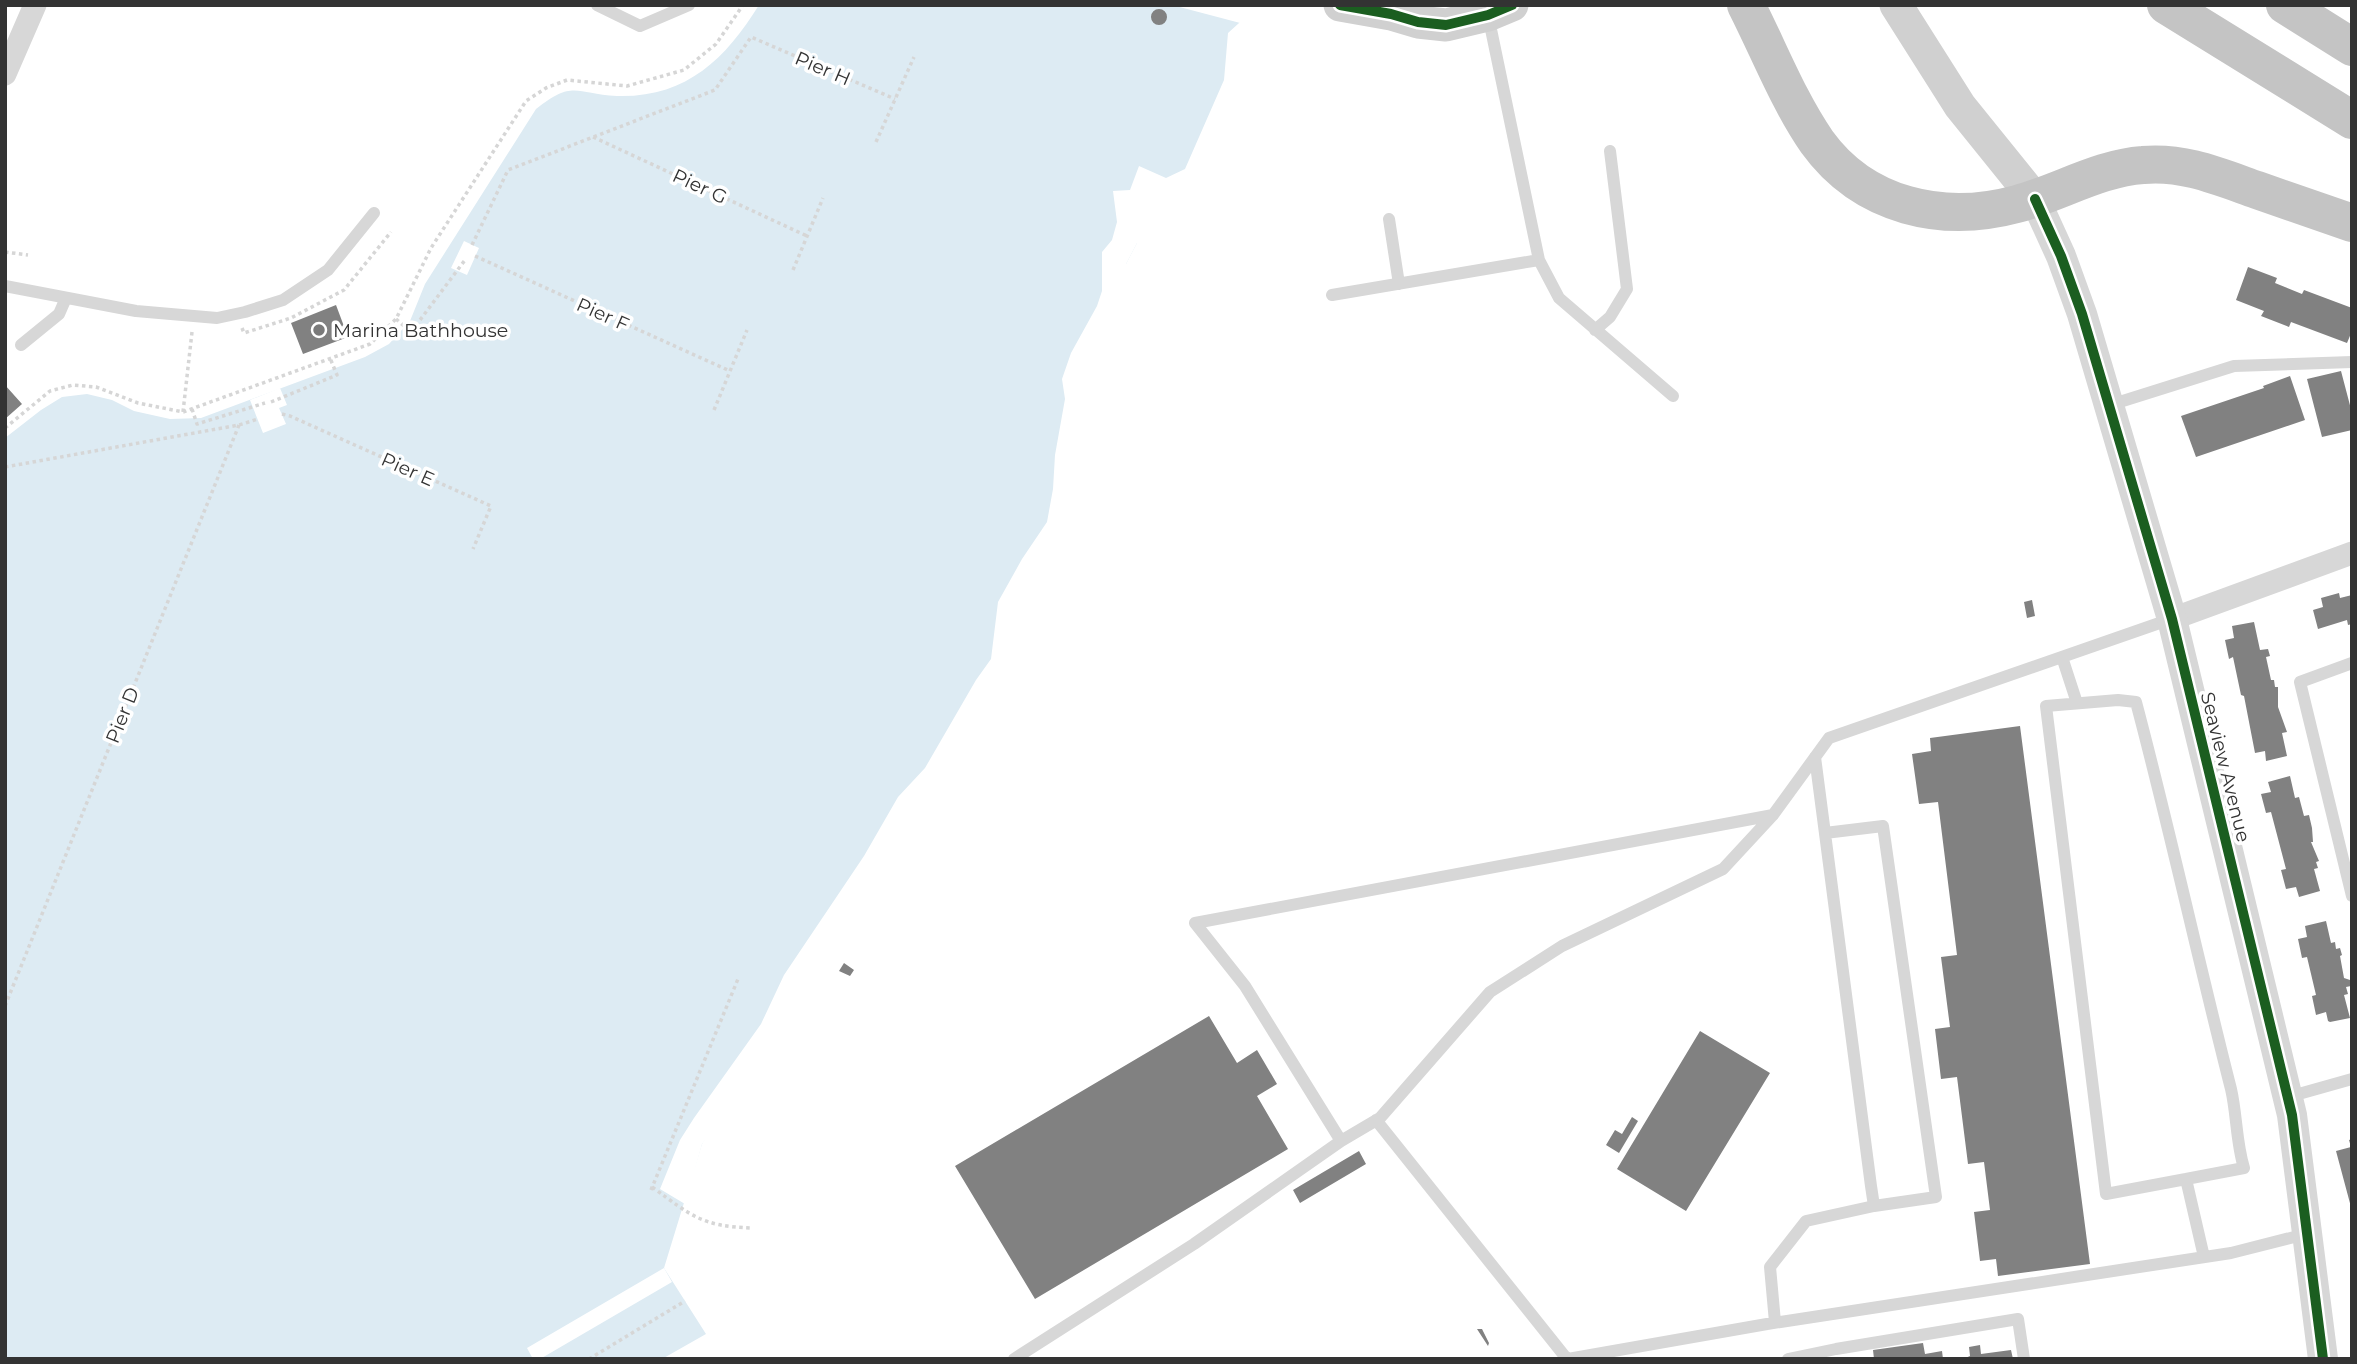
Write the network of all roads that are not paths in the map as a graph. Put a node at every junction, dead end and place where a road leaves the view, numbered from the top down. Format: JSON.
{"nodes":[{"id":1,"x":35,"y":5,"type":"edge"},
{"id":2,"x":597,"y":5,"type":"edge"},
{"id":3,"x":689,"y":5,"type":"edge"},
{"id":4,"x":1340,"y":5,"type":"edge"},
{"id":5,"x":1746,"y":5,"type":"edge"},
{"id":6,"x":1896,"y":5,"type":"edge"},
{"id":7,"x":2166,"y":5,"type":"edge"},
{"id":8,"x":2285,"y":5,"type":"edge"},
{"id":9,"x":1396,"y":10,"type":"edge"},
{"id":10,"x":1500,"y":10,"type":"edge"},
{"id":11,"x":2352,"y":47,"type":"edge"},
{"id":12,"x":5,"y":74,"type":"edge"},
{"id":13,"x":2352,"y":120,"type":"edge"},
{"id":14,"x":1609,"y":151,"type":"dead end"},
{"id":15,"x":2035,"y":199,"type":"junction"},
{"id":16,"x":374,"y":213,"type":"dead end"},
{"id":17,"x":1389,"y":219,"type":"dead end"},
{"id":18,"x":2352,"y":223,"type":"edge"},
{"id":19,"x":1539,"y":260,"type":"junction"},
{"id":20,"x":1399,"y":284,"type":"junction"},
{"id":21,"x":6,"y":287,"type":"edge"},
{"id":22,"x":1332,"y":295,"type":"dead end"},
{"id":23,"x":66,"y":298,"type":"junction"},
{"id":24,"x":1595,"y":330,"type":"junction"},
{"id":25,"x":21,"y":345,"type":"dead end"},
{"id":26,"x":2352,"y":362,"type":"edge"},
{"id":27,"x":1673,"y":396,"type":"dead end"},
{"id":28,"x":2109,"y":405,"type":"junction"},
{"id":29,"x":2352,"y":553,"type":"edge"},
{"id":30,"x":2172,"y":619,"type":"junction"},
{"id":31,"x":2062,"y":657,"type":"junction"},
{"id":32,"x":2352,"y":663,"type":"edge"},
{"id":33,"x":2077,"y":703,"type":"junction"},
{"id":34,"x":1815,"y":757,"type":"junction"},
{"id":35,"x":1773,"y":815,"type":"junction"},
{"id":36,"x":1825,"y":833,"type":"junction"},
{"id":37,"x":2352,"y":896,"type":"edge"},
{"id":38,"x":2352,"y":1079,"type":"edge"},
{"id":39,"x":2288,"y":1097,"type":"junction"},
{"id":40,"x":1376,"y":1120,"type":"junction"},
{"id":41,"x":1341,"y":1141,"type":"junction"},
{"id":42,"x":2186,"y":1180,"type":"junction"},
{"id":43,"x":1874,"y":1206,"type":"junction"},
{"id":44,"x":2308,"y":1234,"type":"junction"},
{"id":45,"x":2204,"y":1257,"type":"junction"},
{"id":46,"x":1775,"y":1322,"type":"junction"},
{"id":47,"x":1014,"y":1359,"type":"edge"},
{"id":48,"x":1568,"y":1359,"type":"edge"},
{"id":49,"x":1788,"y":1359,"type":"edge"},
{"id":50,"x":2024,"y":1359,"type":"edge"},
{"id":51,"x":2323,"y":1359,"type":"edge"}],
"edges":[{"from":1,"to":12,"type":"street"},
{"from":2,"to":3,"type":"lane"},
{"from":4,"to":9,"type":"main road"},
{"from":5,"to":15,"type":"highway"},
{"from":6,"to":15,"type":"main road","name":"Seaview Avenue"},
{"from":7,"to":13,"type":"highway"},
{"from":8,"to":11,"type":"highway"},
{"from":9,"to":10,"type":"main road"},
{"from":10,"to":19,"type":"lane"},
{"from":14,"to":24,"type":"lane"},
{"from":15,"to":18,"type":"highway"},
{"from":15,"to":28,"type":"street","name":"Seaview Avenue"},
{"from":16,"to":23,"type":"lane"},
{"from":17,"to":20,"type":"lane"},
{"from":19,"to":20,"type":"lane"},
{"from":19,"to":24,"type":"lane"},
{"from":20,"to":22,"type":"lane"},
{"from":21,"to":23,"type":"lane"},
{"from":23,"to":25,"type":"lane"},
{"from":24,"to":27,"type":"lane"},
{"from":26,"to":28,"type":"lane"},
{"from":28,"to":30,"type":"street","name":"Seaview Avenue"},
{"from":29,"to":30,"type":"street"},
{"from":30,"to":31,"type":"lane"},
{"from":30,"to":39,"type":"street","name":"Seaview Avenue"},
{"from":31,"to":33,"type":"lane"},
{"from":31,"to":34,"type":"lane"},
{"from":32,"to":37,"type":"lane"},
{"from":33,"to":42,"type":"lane"},
{"from":33,"to":42,"type":"lane"},
{"from":34,"to":35,"type":"lane"},
{"from":34,"to":36,"type":"lane"},
{"from":35,"to":40,"type":"lane"},
{"from":35,"to":41,"type":"lane"},
{"from":36,"to":43,"type":"lane"},
{"from":36,"to":43,"type":"lane"},
{"from":38,"to":39,"type":"lane"},
{"from":39,"to":44,"type":"street","name":"Seaview Avenue"},
{"from":40,"to":41,"type":"lane"},
{"from":40,"to":48,"type":"lane"},
{"from":41,"to":47,"type":"lane"},
{"from":42,"to":45,"type":"lane"},
{"from":43,"to":46,"type":"lane"},
{"from":44,"to":45,"type":"lane"},
{"from":44,"to":51,"type":"street","name":"Seaview Avenue"},
{"from":45,"to":46,"type":"lane"},
{"from":46,"to":48,"type":"lane"},
{"from":49,"to":50,"type":"lane"}]}
